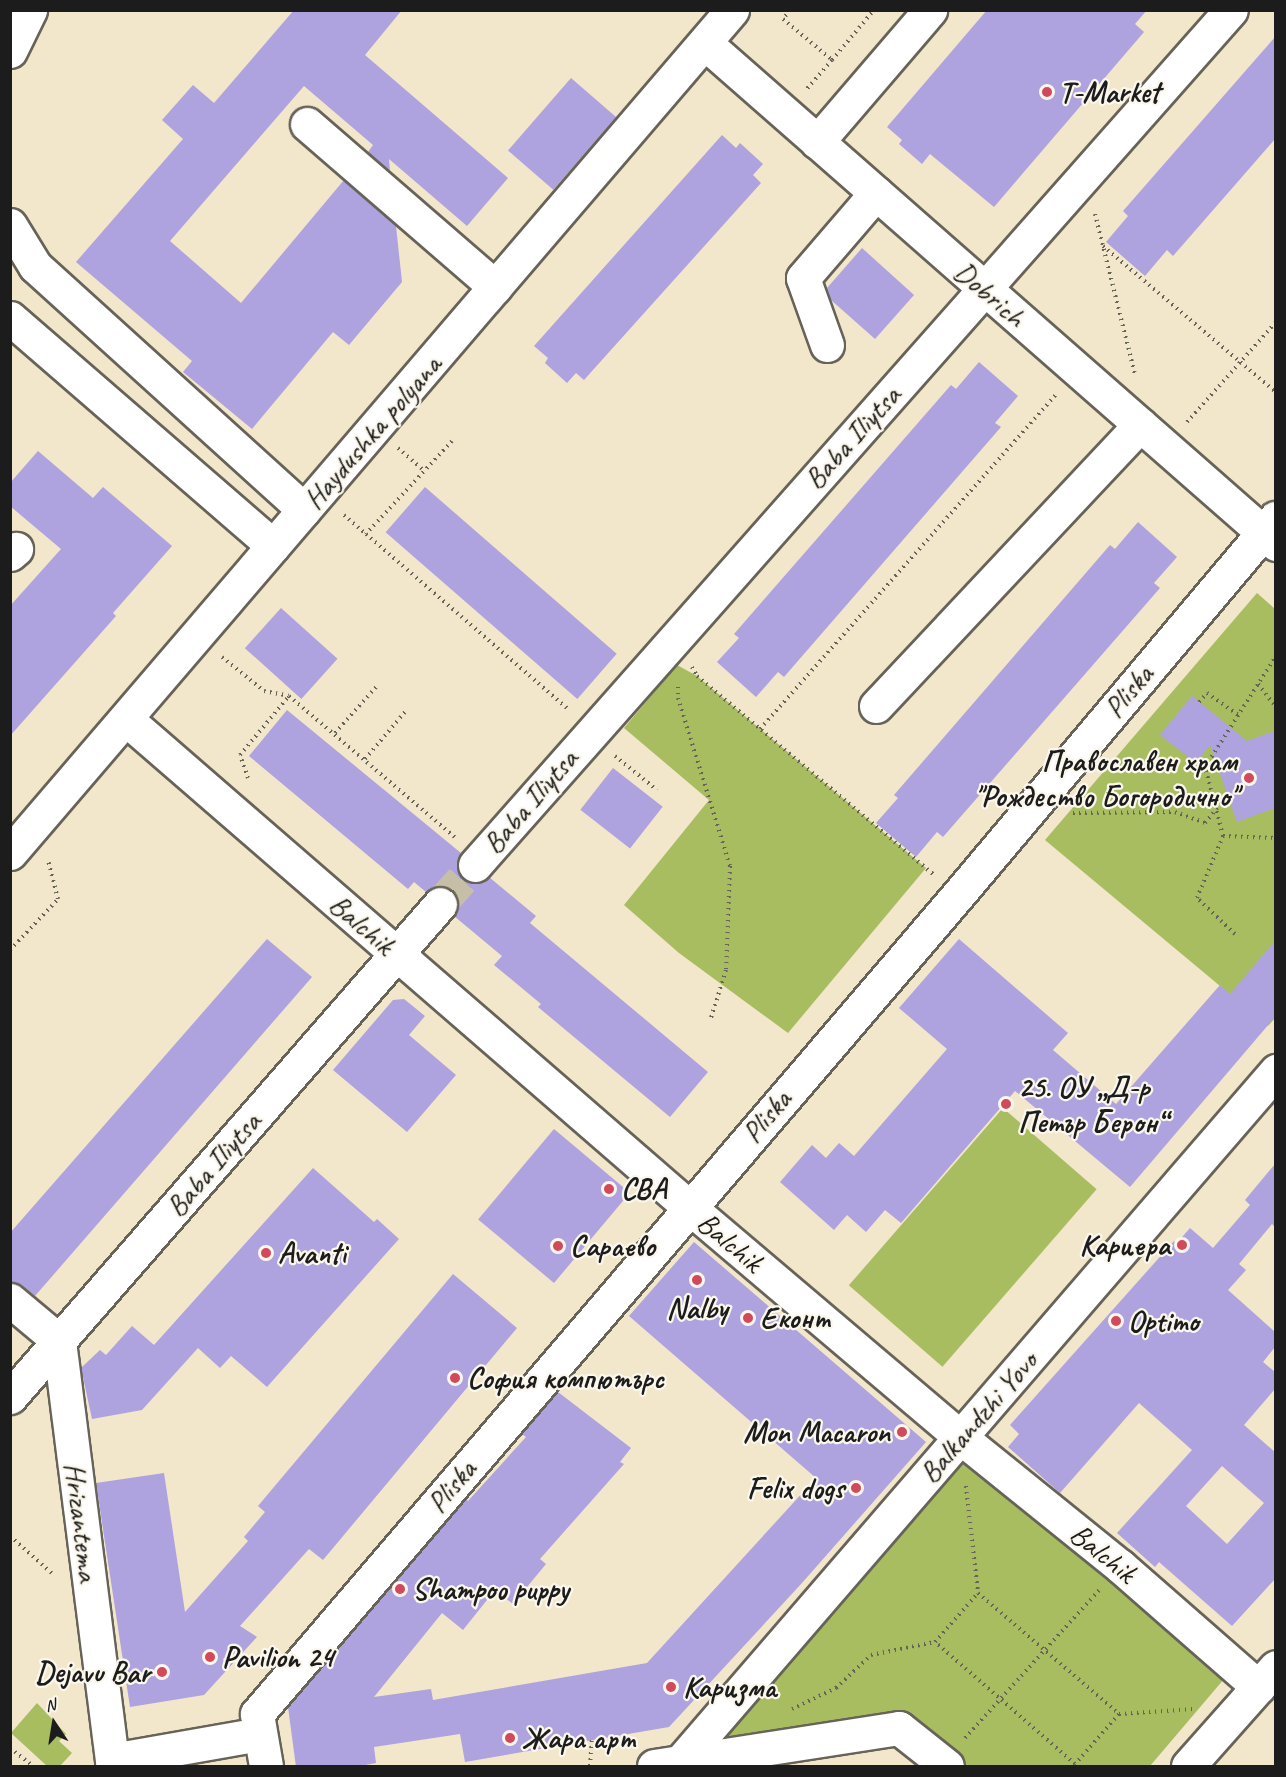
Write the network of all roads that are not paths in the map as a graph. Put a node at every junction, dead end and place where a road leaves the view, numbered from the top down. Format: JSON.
{"nodes":[{"id":1,"x":30,"y":10,"type":"edge"},
{"id":2,"x":732,"y":10,"type":"edge"},
{"id":3,"x":930,"y":10,"type":"edge"},
{"id":4,"x":1231,"y":10,"type":"edge"},
{"id":5,"x":705,"y":43,"type":"junction"},
{"id":6,"x":10,"y":51,"type":"edge"},
{"id":7,"x":307,"y":124,"type":"dead end"},
{"id":8,"x":817,"y":142,"type":"junction"},
{"id":9,"x":876,"y":193,"type":"junction"},
{"id":10,"x":10,"y":225,"type":"edge"},
{"id":11,"x":495,"y":287,"type":"junction"},
{"id":12,"x":984,"y":288,"type":"junction"},
{"id":13,"x":10,"y":318,"type":"edge"},
{"id":14,"x":827,"y":345,"type":"dead end"},
{"id":15,"x":1140,"y":425,"type":"junction"},
{"id":16,"x":304,"y":510,"type":"junction"},
{"id":17,"x":1271,"y":532,"type":"edge"},
{"id":18,"x":273,"y":546,"type":"junction"},
{"id":19,"x":876,"y":706,"type":"dead end"},
{"id":20,"x":126,"y":719,"type":"junction"},
{"id":21,"x":10,"y":853,"type":"edge"},
{"id":22,"x":477,"y":862,"type":"tunnel mouth"},
{"id":23,"x":440,"y":904,"type":"tunnel mouth"},
{"id":24,"x":397,"y":954,"type":"junction"},
{"id":25,"x":1275,"y":1071,"type":"edge"},
{"id":26,"x":689,"y":1207,"type":"junction"},
{"id":27,"x":10,"y":1300,"type":"edge"},
{"id":28,"x":59,"y":1341,"type":"junction"},
{"id":29,"x":10,"y":1397,"type":"edge"},
{"id":30,"x":960,"y":1437,"type":"junction"},
{"id":31,"x":1267,"y":1677,"type":"edge"},
{"id":32,"x":260,"y":1734,"type":"junction"},
{"id":33,"x":113,"y":1763,"type":"edge"},
{"id":34,"x":667,"y":1765,"type":"edge"},
{"id":35,"x":945,"y":1765,"type":"edge"},
{"id":36,"x":266,"y":1767,"type":"edge"},
{"id":37,"x":1188,"y":1767,"type":"edge"}],
"edges":[{"from":1,"to":6,"type":"street"},
{"from":2,"to":5,"type":"street","name":"Haydushka polyana"},
{"from":3,"to":8,"type":"street"},
{"from":4,"to":12,"type":"street","name":"Baba Iliytsa"},
{"from":5,"to":8,"type":"street","name":"Dobrich"},
{"from":5,"to":11,"type":"street","name":"Haydushka polyana"},
{"from":7,"to":11,"type":"street"},
{"from":8,"to":9,"type":"street","name":"Dobrich"},
{"from":9,"to":12,"type":"street","name":"Dobrich"},
{"from":9,"to":14,"type":"street"},
{"from":10,"to":16,"type":"street"},
{"from":11,"to":16,"type":"street","name":"Haydushka polyana"},
{"from":12,"to":15,"type":"street","name":"Dobrich"},
{"from":12,"to":22,"type":"street","name":"Baba Iliytsa"},
{"from":13,"to":18,"type":"street"},
{"from":15,"to":17,"type":"street","name":"Dobrich"},
{"from":15,"to":19,"type":"street"},
{"from":16,"to":18,"type":"street","name":"Haydushka polyana"},
{"from":17,"to":26,"type":"street","name":"Pliska"},
{"from":18,"to":20,"type":"street","name":"Haydushka polyana"},
{"from":20,"to":21,"type":"street","name":"Haydushka polyana"},
{"from":20,"to":24,"type":"street","name":"Balchik"},
{"from":23,"to":24,"type":"street","name":"Baba Iliytsa"},
{"from":24,"to":26,"type":"street","name":"Balchik"},
{"from":24,"to":28,"type":"street","name":"Baba Iliytsa"},
{"from":25,"to":30,"type":"street","name":"Balkandzhi Yovo"},
{"from":26,"to":30,"type":"street","name":"Balchik"},
{"from":26,"to":32,"type":"street","name":"Pliska"},
{"from":27,"to":28,"type":"street"},
{"from":28,"to":29,"type":"street","name":"Baba Iliytsa"},
{"from":28,"to":33,"type":"street","name":"Hrizantema"},
{"from":30,"to":31,"type":"street","name":"Balchik"},
{"from":30,"to":34,"type":"street","name":"Balkandzhi Yovo"},
{"from":31,"to":37,"type":"street"},
{"from":32,"to":33,"type":"street"},
{"from":32,"to":36,"type":"street","name":"Pliska"},
{"from":34,"to":35,"type":"street"}]}
